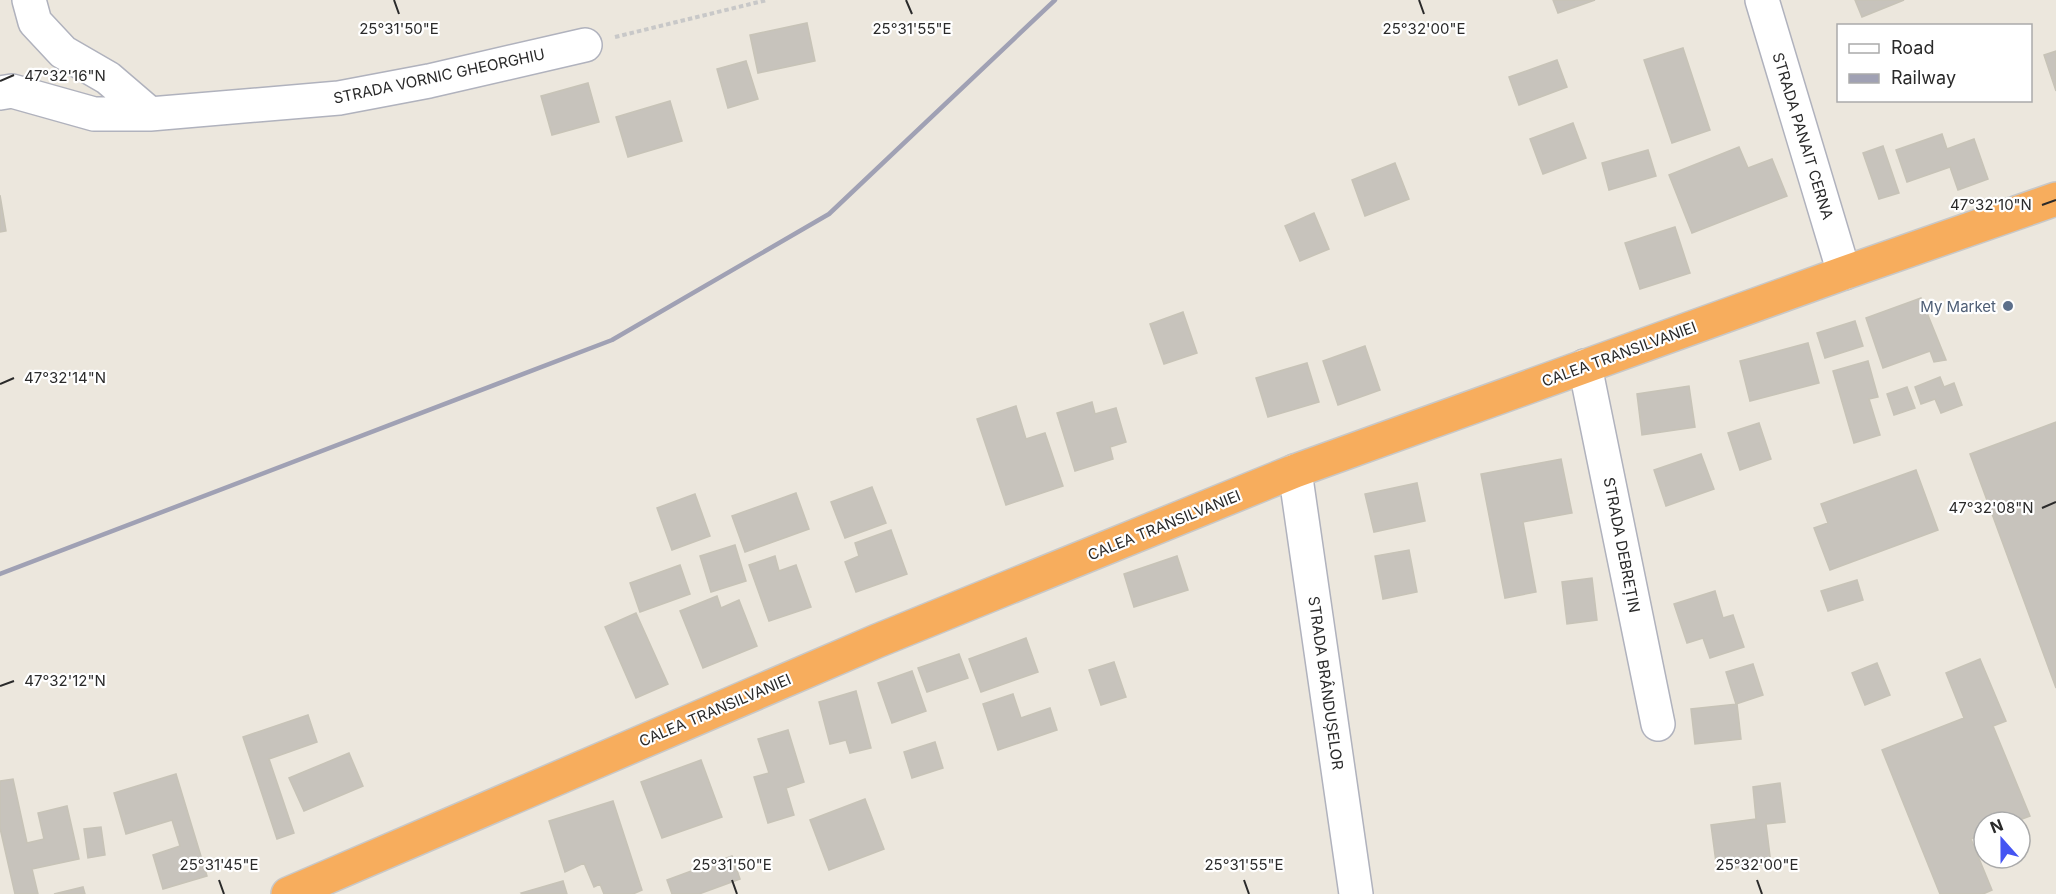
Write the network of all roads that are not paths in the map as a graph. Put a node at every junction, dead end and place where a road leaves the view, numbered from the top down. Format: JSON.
{"nodes":[{"id":1,"x":29,"y":0,"type":"edge"},
{"id":2,"x":1762,"y":0,"type":"edge"},
{"id":3,"x":585,"y":45,"type":"road end"},
{"id":4,"x":0,"y":93,"type":"edge"},
{"id":5,"x":150,"y":114,"type":"junction"},
{"id":6,"x":2056,"y":199,"type":"edge"},
{"id":7,"x":1844,"y":273,"type":"junction"},
{"id":8,"x":1585,"y":366,"type":"junction"},
{"id":9,"x":1295,"y":471,"type":"junction"},
{"id":10,"x":1658,"y":724,"type":"dead end"},
{"id":11,"x":288,"y":894,"type":"edge"},
{"id":12,"x":1356,"y":894,"type":"edge"}],
"edges":[{"from":1,"to":5,"type":"street"},
{"from":2,"to":7,"type":"street","name":"STRADA PANAIT CERNA"},
{"from":3,"to":5,"type":"street","name":"STRADA VORNIC GHEORGHIU"},
{"from":4,"to":5,"type":"street","name":"STRADA VORNIC GHEORGHIU"},
{"from":6,"to":7,"type":"highway","name":"CALEA TRANSILVANIEI"},
{"from":7,"to":8,"type":"highway","name":"CALEA TRANSILVANIEI"},
{"from":8,"to":9,"type":"highway","name":"CALEA TRANSILVANIEI"},
{"from":8,"to":10,"type":"street","name":"STRADA DEBREȚIN"},
{"from":9,"to":11,"type":"highway","name":"CALEA TRANSILVANIEI"},
{"from":9,"to":12,"type":"street","name":"STRADA BRÂNDUȘELOR"}]}
